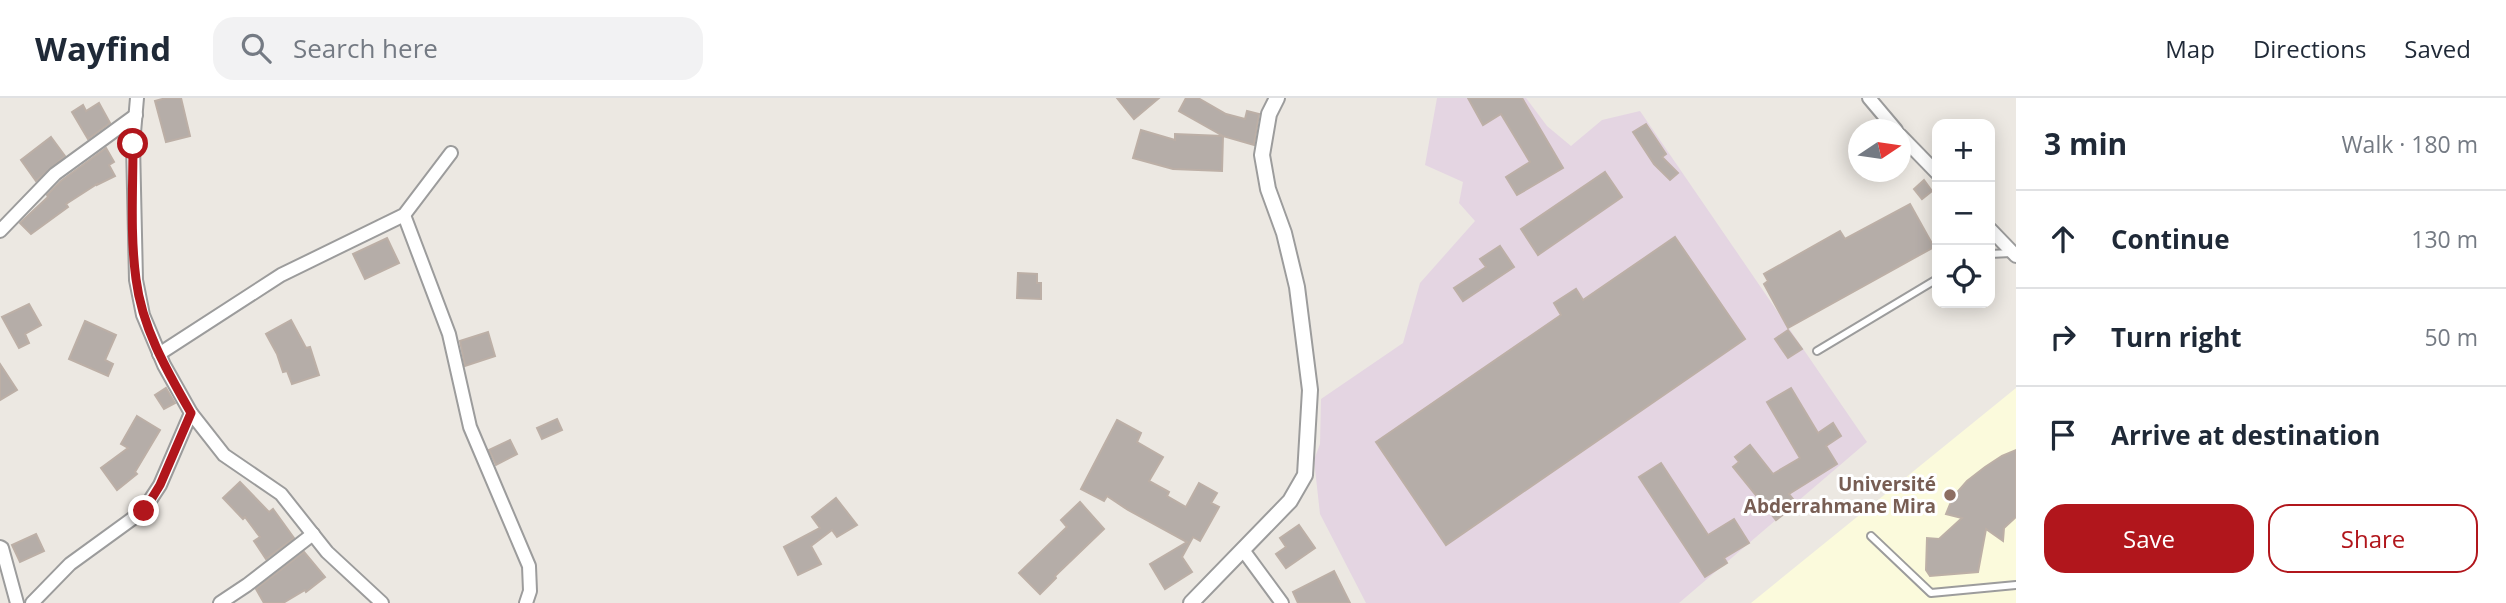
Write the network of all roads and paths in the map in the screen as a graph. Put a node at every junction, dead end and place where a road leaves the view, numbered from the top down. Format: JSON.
{"nodes":[{"id":1,"x":137,"y":98,"type":"edge"},
{"id":2,"x":1277,"y":98,"type":"edge"},
{"id":3,"x":1869,"y":98,"type":"edge"},
{"id":4,"x":135,"y":115,"type":"junction"},
{"id":5,"x":1887,"y":119,"type":"edge"},
{"id":6,"x":1911,"y":146,"type":"edge"},
{"id":7,"x":451,"y":153,"type":"dead end"},
{"id":8,"x":1932,"y":168,"type":"edge"},
{"id":9,"x":404,"y":215,"type":"junction"},
{"id":10,"x":0,"y":231,"type":"edge"},
{"id":11,"x":1995,"y":234,"type":"edge"},
{"id":12,"x":1995,"y":254,"type":"edge"},
{"id":13,"x":2015,"y":254,"type":"edge"},
{"id":14,"x":1932,"y":282,"type":"edge"},
{"id":15,"x":1817,"y":351,"type":"dead end"},
{"id":16,"x":159,"y":354,"type":"junction"},
{"id":17,"x":191,"y":413,"type":"junction"},
{"id":18,"x":313,"y":534,"type":"junction"},
{"id":19,"x":1871,"y":536,"type":"dead end"},
{"id":20,"x":1,"y":546,"type":"edge"},
{"id":21,"x":1243,"y":550,"type":"junction"},
{"id":22,"x":2016,"y":585,"type":"edge"},
{"id":23,"x":0,"y":597,"type":"edge"},
{"id":24,"x":16,"y":599,"type":"edge"},
{"id":25,"x":34,"y":601,"type":"edge"},
{"id":26,"x":220,"y":603,"type":"edge"},
{"id":27,"x":382,"y":603,"type":"edge"},
{"id":28,"x":526,"y":603,"type":"edge"},
{"id":29,"x":1191,"y":603,"type":"edge"},
{"id":30,"x":1282,"y":603,"type":"edge"}],
"edges":[{"from":1,"to":4,"type":"street"},
{"from":2,"to":21,"type":"street"},
{"from":3,"to":5,"type":"street"},
{"from":4,"to":10,"type":"street"},
{"from":4,"to":16,"type":"street"},
{"from":6,"to":8,"type":"street"},
{"from":7,"to":9,"type":"street"},
{"from":9,"to":16,"type":"street"},
{"from":9,"to":28,"type":"street"},
{"from":11,"to":13,"type":"street"},
{"from":12,"to":13,"type":"lane"},
{"from":14,"to":15,"type":"lane"},
{"from":16,"to":17,"type":"street"},
{"from":17,"to":18,"type":"street"},
{"from":17,"to":25,"type":"street"},
{"from":18,"to":26,"type":"street"},
{"from":18,"to":27,"type":"street"},
{"from":19,"to":22,"type":"lane"},
{"from":20,"to":24,"type":"street"},
{"from":21,"to":29,"type":"street"},
{"from":21,"to":30,"type":"street"},
{"from":23,"to":24,"type":"street"},
{"from":24,"to":25,"type":"street"}]}
